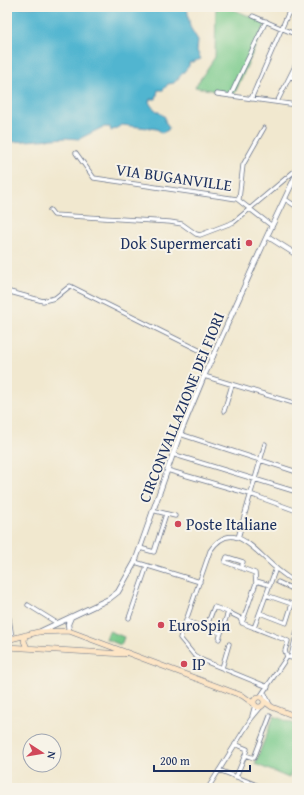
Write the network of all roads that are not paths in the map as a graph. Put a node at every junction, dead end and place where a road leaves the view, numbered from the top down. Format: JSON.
{"nodes":[{"id":1,"x":290,"y":7,"type":"edge"},
{"id":2,"x":253,"y":16,"type":"dead end"},
{"id":3,"x":266,"y":21,"type":"junction"},
{"id":4,"x":281,"y":28,"type":"junction"},
{"id":5,"x":297,"y":35,"type":"edge"},
{"id":6,"x":297,"y":62,"type":"edge"},
{"id":7,"x":291,"y":76,"type":"junction"},
{"id":8,"x":297,"y":81,"type":"edge"},
{"id":9,"x":217,"y":94,"type":"dead end"},
{"id":10,"x":230,"y":96,"type":"junction"},
{"id":11,"x":251,"y":99,"type":"junction"},
{"id":12,"x":277,"y":102,"type":"junction"},
{"id":13,"x":297,"y":104,"type":"edge"},
{"id":14,"x":264,"y":128,"type":"dead end"},
{"id":15,"x":76,"y":153,"type":"dead end"},
{"id":16,"x":297,"y":169,"type":"edge"},
{"id":17,"x":297,"y":173,"type":"edge"},
{"id":18,"x":239,"y":199,"type":"junction"},
{"id":19,"x":285,"y":199,"type":"junction"},
{"id":20,"x":297,"y":207,"type":"edge"},
{"id":21,"x":250,"y":209,"type":"junction"},
{"id":22,"x":50,"y":210,"type":"dead end"},
{"id":23,"x":272,"y":226,"type":"junction"},
{"id":24,"x":267,"y":236,"type":"junction"},
{"id":25,"x":297,"y":255,"type":"edge"},
{"id":26,"x":7,"y":293,"type":"edge"},
{"id":27,"x":213,"y":357,"type":"junction"},
{"id":28,"x":204,"y":376,"type":"junction"},
{"id":29,"x":232,"y":385,"type":"junction"},
{"id":30,"x":297,"y":404,"type":"edge"},
{"id":31,"x":224,"y":411,"type":"dead end"},
{"id":32,"x":180,"y":434,"type":"junction"},
{"id":33,"x":265,"y":444,"type":"dead end"},
{"id":34,"x":172,"y":454,"type":"junction"},
{"id":35,"x":260,"y":460,"type":"junction"},
{"id":36,"x":167,"y":470,"type":"junction"},
{"id":37,"x":297,"y":472,"type":"edge"},
{"id":38,"x":254,"y":479,"type":"junction"},
{"id":39,"x":297,"y":492,"type":"edge"},
{"id":40,"x":250,"y":494,"type":"junction"},
{"id":41,"x":152,"y":510,"type":"junction"},
{"id":42,"x":297,"y":511,"type":"edge"},
{"id":43,"x":166,"y":514,"type":"junction"},
{"id":44,"x":175,"y":516,"type":"dead end"},
{"id":45,"x":238,"y":538,"type":"junction"},
{"id":46,"x":140,"y":548,"type":"junction"},
{"id":47,"x":136,"y":562,"type":"junction"},
{"id":48,"x":147,"y":566,"type":"junction"},
{"id":49,"x":242,"y":568,"type":"junction"},
{"id":50,"x":276,"y":568,"type":"junction"},
{"id":51,"x":256,"y":581,"type":"junction"},
{"id":52,"x":200,"y":582,"type":"junction"},
{"id":53,"x":278,"y":582,"type":"dead end"},
{"id":54,"x":297,"y":584,"type":"edge"},
{"id":55,"x":270,"y":585,"type":"junction"},
{"id":56,"x":297,"y":591,"type":"edge"},
{"id":57,"x":266,"y":595,"type":"junction"},
{"id":58,"x":28,"y":605,"type":"dead end"},
{"id":59,"x":228,"y":612,"type":"junction"},
{"id":60,"x":260,"y":613,"type":"junction"},
{"id":61,"x":7,"y":616,"type":"edge"},
{"id":62,"x":71,"y":617,"type":"junction"},
{"id":63,"x":129,"y":618,"type":"dead end"},
{"id":64,"x":186,"y":621,"type":"junction"},
{"id":65,"x":57,"y":623,"type":"junction"},
{"id":66,"x":242,"y":623,"type":"junction"},
{"id":67,"x":206,"y":628,"type":"junction"},
{"id":68,"x":254,"y":628,"type":"junction"},
{"id":69,"x":69,"y":631,"type":"junction"},
{"id":70,"x":297,"y":631,"type":"edge"},
{"id":71,"x":38,"y":632,"type":"junction"},
{"id":72,"x":221,"y":633,"type":"junction"},
{"id":73,"x":25,"y":635,"type":"junction"},
{"id":74,"x":9,"y":639,"type":"edge"},
{"id":75,"x":219,"y":639,"type":"dead end"},
{"id":76,"x":95,"y":640,"type":"junction"},
{"id":77,"x":229,"y":644,"type":"dead end"},
{"id":78,"x":7,"y":647,"type":"edge"},
{"id":79,"x":14,"y":648,"type":"junction"},
{"id":80,"x":27,"y":648,"type":"junction"},
{"id":81,"x":93,"y":651,"type":"junction"},
{"id":82,"x":131,"y":654,"type":"junction"},
{"id":83,"x":289,"y":657,"type":"junction"},
{"id":84,"x":297,"y":659,"type":"edge"},
{"id":85,"x":222,"y":668,"type":"junction"},
{"id":86,"x":268,"y":687,"type":"junction"},
{"id":87,"x":243,"y":696,"type":"junction"},
{"id":88,"x":262,"y":700,"type":"junction"},
{"id":89,"x":254,"y":705,"type":"junction"},
{"id":90,"x":270,"y":716,"type":"dead end"},
{"id":91,"x":297,"y":717,"type":"edge"},
{"id":92,"x":251,"y":719,"type":"junction"},
{"id":93,"x":235,"y":744,"type":"junction"},
{"id":94,"x":246,"y":754,"type":"junction"},
{"id":95,"x":219,"y":770,"type":"junction"},
{"id":96,"x":236,"y":776,"type":"junction"},
{"id":97,"x":208,"y":788,"type":"edge"},
{"id":98,"x":264,"y":788,"type":"edge"}],
"edges":[{"from":1,"to":4,"type":"street"},
{"from":2,"to":3,"type":"street"},
{"from":3,"to":4,"type":"street"},
{"from":3,"to":10,"type":"street"},
{"from":4,"to":5,"type":"street"},
{"from":4,"to":11,"type":"street"},
{"from":6,"to":7,"type":"street"},
{"from":7,"to":8,"type":"street"},
{"from":7,"to":12,"type":"street"},
{"from":9,"to":10,"type":"street"},
{"from":10,"to":11,"type":"street"},
{"from":11,"to":12,"type":"street"},
{"from":12,"to":13,"type":"street"},
{"from":14,"to":18,"type":"street"},
{"from":15,"to":18,"type":"street","name":"VIA BUGANVILLE"},
{"from":16,"to":21,"type":"street"},
{"from":17,"to":19,"type":"street","name":"CIRCONVALLAZIONE DEI FIORI"},
{"from":18,"to":21,"type":"street","name":"VIA BUGANVILLE"},
{"from":19,"to":20,"type":"street"},
{"from":19,"to":23,"type":"street","name":"CIRCONVALLAZIONE DEI FIORI"},
{"from":21,"to":22,"type":"street"},
{"from":21,"to":23,"type":"street","name":"VIA BUGANVILLE"},
{"from":23,"to":24,"type":"street","name":"CIRCONVALLAZIONE DEI FIORI"},
{"from":24,"to":25,"type":"street"},
{"from":24,"to":27,"type":"street","name":"CIRCONVALLAZIONE DEI FIORI"},
{"from":26,"to":27,"type":"street"},
{"from":27,"to":28,"type":"street","name":"CIRCONVALLAZIONE DEI FIORI"},
{"from":28,"to":29,"type":"street"},
{"from":28,"to":32,"type":"street","name":"CIRCONVALLAZIONE DEI FIORI"},
{"from":29,"to":30,"type":"street"},
{"from":29,"to":31,"type":"street"},
{"from":32,"to":34,"type":"street","name":"CIRCONVALLAZIONE DEI FIORI"},
{"from":32,"to":35,"type":"street"},
{"from":33,"to":35,"type":"street"},
{"from":34,"to":36,"type":"street","name":"CIRCONVALLAZIONE DEI FIORI"},
{"from":34,"to":38,"type":"street"},
{"from":35,"to":37,"type":"street"},
{"from":35,"to":38,"type":"street"},
{"from":36,"to":40,"type":"street"},
{"from":36,"to":41,"type":"street","name":"CIRCONVALLAZIONE DEI FIORI"},
{"from":38,"to":39,"type":"street"},
{"from":38,"to":40,"type":"street"},
{"from":40,"to":42,"type":"street"},
{"from":40,"to":45,"type":"street"},
{"from":41,"to":43,"type":"street"},
{"from":41,"to":46,"type":"street","name":"CIRCONVALLAZIONE DEI FIORI"},
{"from":43,"to":44,"type":"street"},
{"from":43,"to":46,"type":"street"},
{"from":45,"to":50,"type":"street"},
{"from":45,"to":52,"type":"street"},
{"from":46,"to":47,"type":"street","name":"CIRCONVALLAZIONE DEI FIORI"},
{"from":47,"to":48,"type":"street"},
{"from":47,"to":62,"type":"street","name":"CIRCONVALLAZIONE DEI FIORI"},
{"from":48,"to":52,"type":"street"},
{"from":48,"to":63,"type":"street"},
{"from":49,"to":49,"type":"street"},
{"from":49,"to":51,"type":"street"},
{"from":50,"to":54,"type":"street"},
{"from":50,"to":55,"type":"street"},
{"from":51,"to":55,"type":"street"},
{"from":51,"to":66,"type":"street"},
{"from":52,"to":64,"type":"street"},
{"from":53,"to":56,"type":"street"},
{"from":55,"to":57,"type":"street"},
{"from":57,"to":60,"type":"street"},
{"from":57,"to":60,"type":"street"},
{"from":58,"to":65,"type":"street"},
{"from":59,"to":66,"type":"street"},
{"from":59,"to":67,"type":"street"},
{"from":59,"to":72,"type":"street"},
{"from":60,"to":68,"type":"street"},
{"from":61,"to":74,"type":"street"},
{"from":62,"to":65,"type":"street","name":"CIRCONVALLAZIONE DEI FIORI"},
{"from":62,"to":69,"type":"street"},
{"from":64,"to":67,"type":"street"},
{"from":64,"to":85,"type":"street"},
{"from":65,"to":71,"type":"street","name":"CIRCONVALLAZIONE DEI FIORI"},
{"from":66,"to":68,"type":"street"},
{"from":67,"to":72,"type":"street"},
{"from":68,"to":83,"type":"street"},
{"from":69,"to":71,"type":"main road"},
{"from":69,"to":76,"type":"main road"},
{"from":70,"to":83,"type":"street"},
{"from":71,"to":73,"type":"main road"},
{"from":72,"to":75,"type":"street"},
{"from":73,"to":74,"type":"main road"},
{"from":73,"to":80,"type":"main road"},
{"from":74,"to":79,"type":"main road"},
{"from":76,"to":81,"type":"main road"},
{"from":76,"to":82,"type":"main road"},
{"from":77,"to":85,"type":"street"},
{"from":78,"to":79,"type":"main road"},
{"from":79,"to":80,"type":"main road"},
{"from":80,"to":81,"type":"main road"},
{"from":81,"to":82,"type":"main road"},
{"from":82,"to":87,"type":"main road"},
{"from":83,"to":84,"type":"street"},
{"from":83,"to":86,"type":"street"},
{"from":85,"to":86,"type":"street"},
{"from":86,"to":88,"type":"street"},
{"from":87,"to":88,"type":"main road"},
{"from":87,"to":89,"type":"main road"},
{"from":88,"to":89,"type":"main road"},
{"from":88,"to":91,"type":"main road"},
{"from":88,"to":92,"type":"street"},
{"from":89,"to":92,"type":"street"},
{"from":90,"to":94,"type":"street"},
{"from":92,"to":93,"type":"street"},
{"from":93,"to":94,"type":"street"},
{"from":93,"to":95,"type":"street"},
{"from":94,"to":96,"type":"street"},
{"from":95,"to":96,"type":"street"},
{"from":95,"to":97,"type":"street"},
{"from":96,"to":98,"type":"street"}]}
